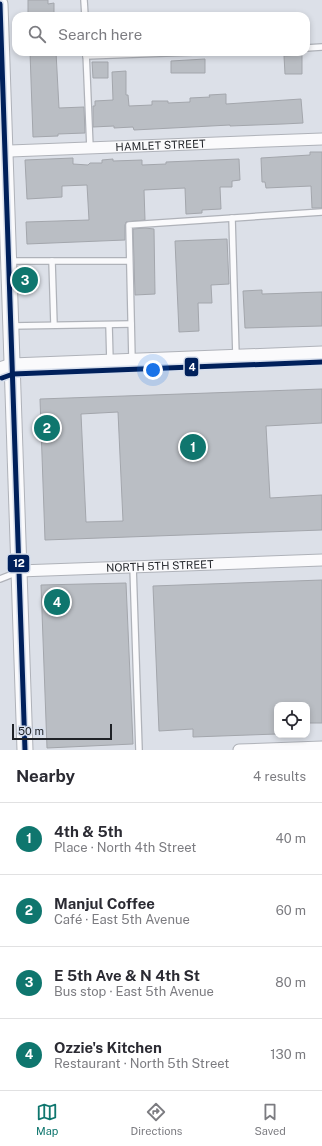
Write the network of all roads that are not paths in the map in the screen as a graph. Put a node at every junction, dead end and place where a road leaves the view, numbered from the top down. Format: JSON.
{"nodes":[{"id":1,"x":84,"y":0,"type":"edge"},
{"id":2,"x":0,"y":4,"type":"edge"},
{"id":3,"x":85,"y":12,"type":"edge"},
{"id":4,"x":322,"y":47,"type":"edge"},
{"id":5,"x":310,"y":48,"type":"edge"},
{"id":6,"x":86,"y":56,"type":"edge"},
{"id":7,"x":322,"y":139,"type":"edge"},
{"id":8,"x":90,"y":148,"type":"junction"},
{"id":9,"x":3,"y":153,"type":"edge"},
{"id":10,"x":322,"y":212,"type":"edge"},
{"id":11,"x":232,"y":218,"type":"junction"},
{"id":12,"x":4,"y":231,"type":"edge"},
{"id":13,"x":9,"y":261,"type":"junction"},
{"id":14,"x":52,"y":261,"type":"junction"},
{"id":15,"x":129,"y":261,"type":"junction"},
{"id":16,"x":131,"y":324,"type":"junction"},
{"id":17,"x":109,"y":325,"type":"junction"},
{"id":18,"x":10,"y":326,"type":"junction"},
{"id":19,"x":54,"y":326,"type":"junction"},
{"id":20,"x":322,"y":355,"type":"edge"},
{"id":21,"x":236,"y":358,"type":"junction"},
{"id":22,"x":132,"y":362,"type":"junction"},
{"id":23,"x":110,"y":363,"type":"junction"},
{"id":24,"x":6,"y":369,"type":"edge"},
{"id":25,"x":322,"y":560,"type":"edge"},
{"id":26,"x":134,"y":566,"type":"junction"},
{"id":27,"x":19,"y":571,"type":"junction"},
{"id":28,"x":0,"y":579,"type":"edge"},
{"id":29,"x":322,"y":747,"type":"edge"},
{"id":30,"x":25,"y":750,"type":"edge"},
{"id":31,"x":139,"y":750,"type":"edge"},
{"id":32,"x":239,"y":750,"type":"edge"}],
"edges":[{"from":1,"to":3,"type":"lane"},
{"from":2,"to":9,"type":"main road"},
{"from":4,"to":5,"type":"lane"},
{"from":6,"to":8,"type":"lane"},
{"from":7,"to":8,"type":"street","name":"HAMLET STREET"},
{"from":8,"to":9,"type":"street","name":"HAMLET STREET"},
{"from":9,"to":12,"type":"main road"},
{"from":10,"to":11,"type":"lane"},
{"from":11,"to":15,"type":"lane"},
{"from":11,"to":21,"type":"lane"},
{"from":12,"to":13,"type":"main road"},
{"from":13,"to":14,"type":"lane"},
{"from":13,"to":18,"type":"main road"},
{"from":14,"to":15,"type":"lane"},
{"from":14,"to":19,"type":"lane"},
{"from":15,"to":16,"type":"lane"},
{"from":16,"to":17,"type":"lane"},
{"from":16,"to":22,"type":"lane"},
{"from":17,"to":19,"type":"lane"},
{"from":17,"to":23,"type":"lane"},
{"from":18,"to":19,"type":"lane"},
{"from":18,"to":24,"type":"main road"},
{"from":20,"to":21,"type":"main road"},
{"from":21,"to":22,"type":"main road"},
{"from":22,"to":23,"type":"main road"},
{"from":23,"to":24,"type":"main road"},
{"from":24,"to":27,"type":"main road"},
{"from":25,"to":26,"type":"street","name":"NORTH 5TH STREET"},
{"from":26,"to":27,"type":"street","name":"NORTH 5TH STREET"},
{"from":26,"to":31,"type":"lane"},
{"from":27,"to":28,"type":"lane","name":"NORTH 5TH STREET"},
{"from":27,"to":30,"type":"main road"},
{"from":29,"to":32,"type":"street"}]}
